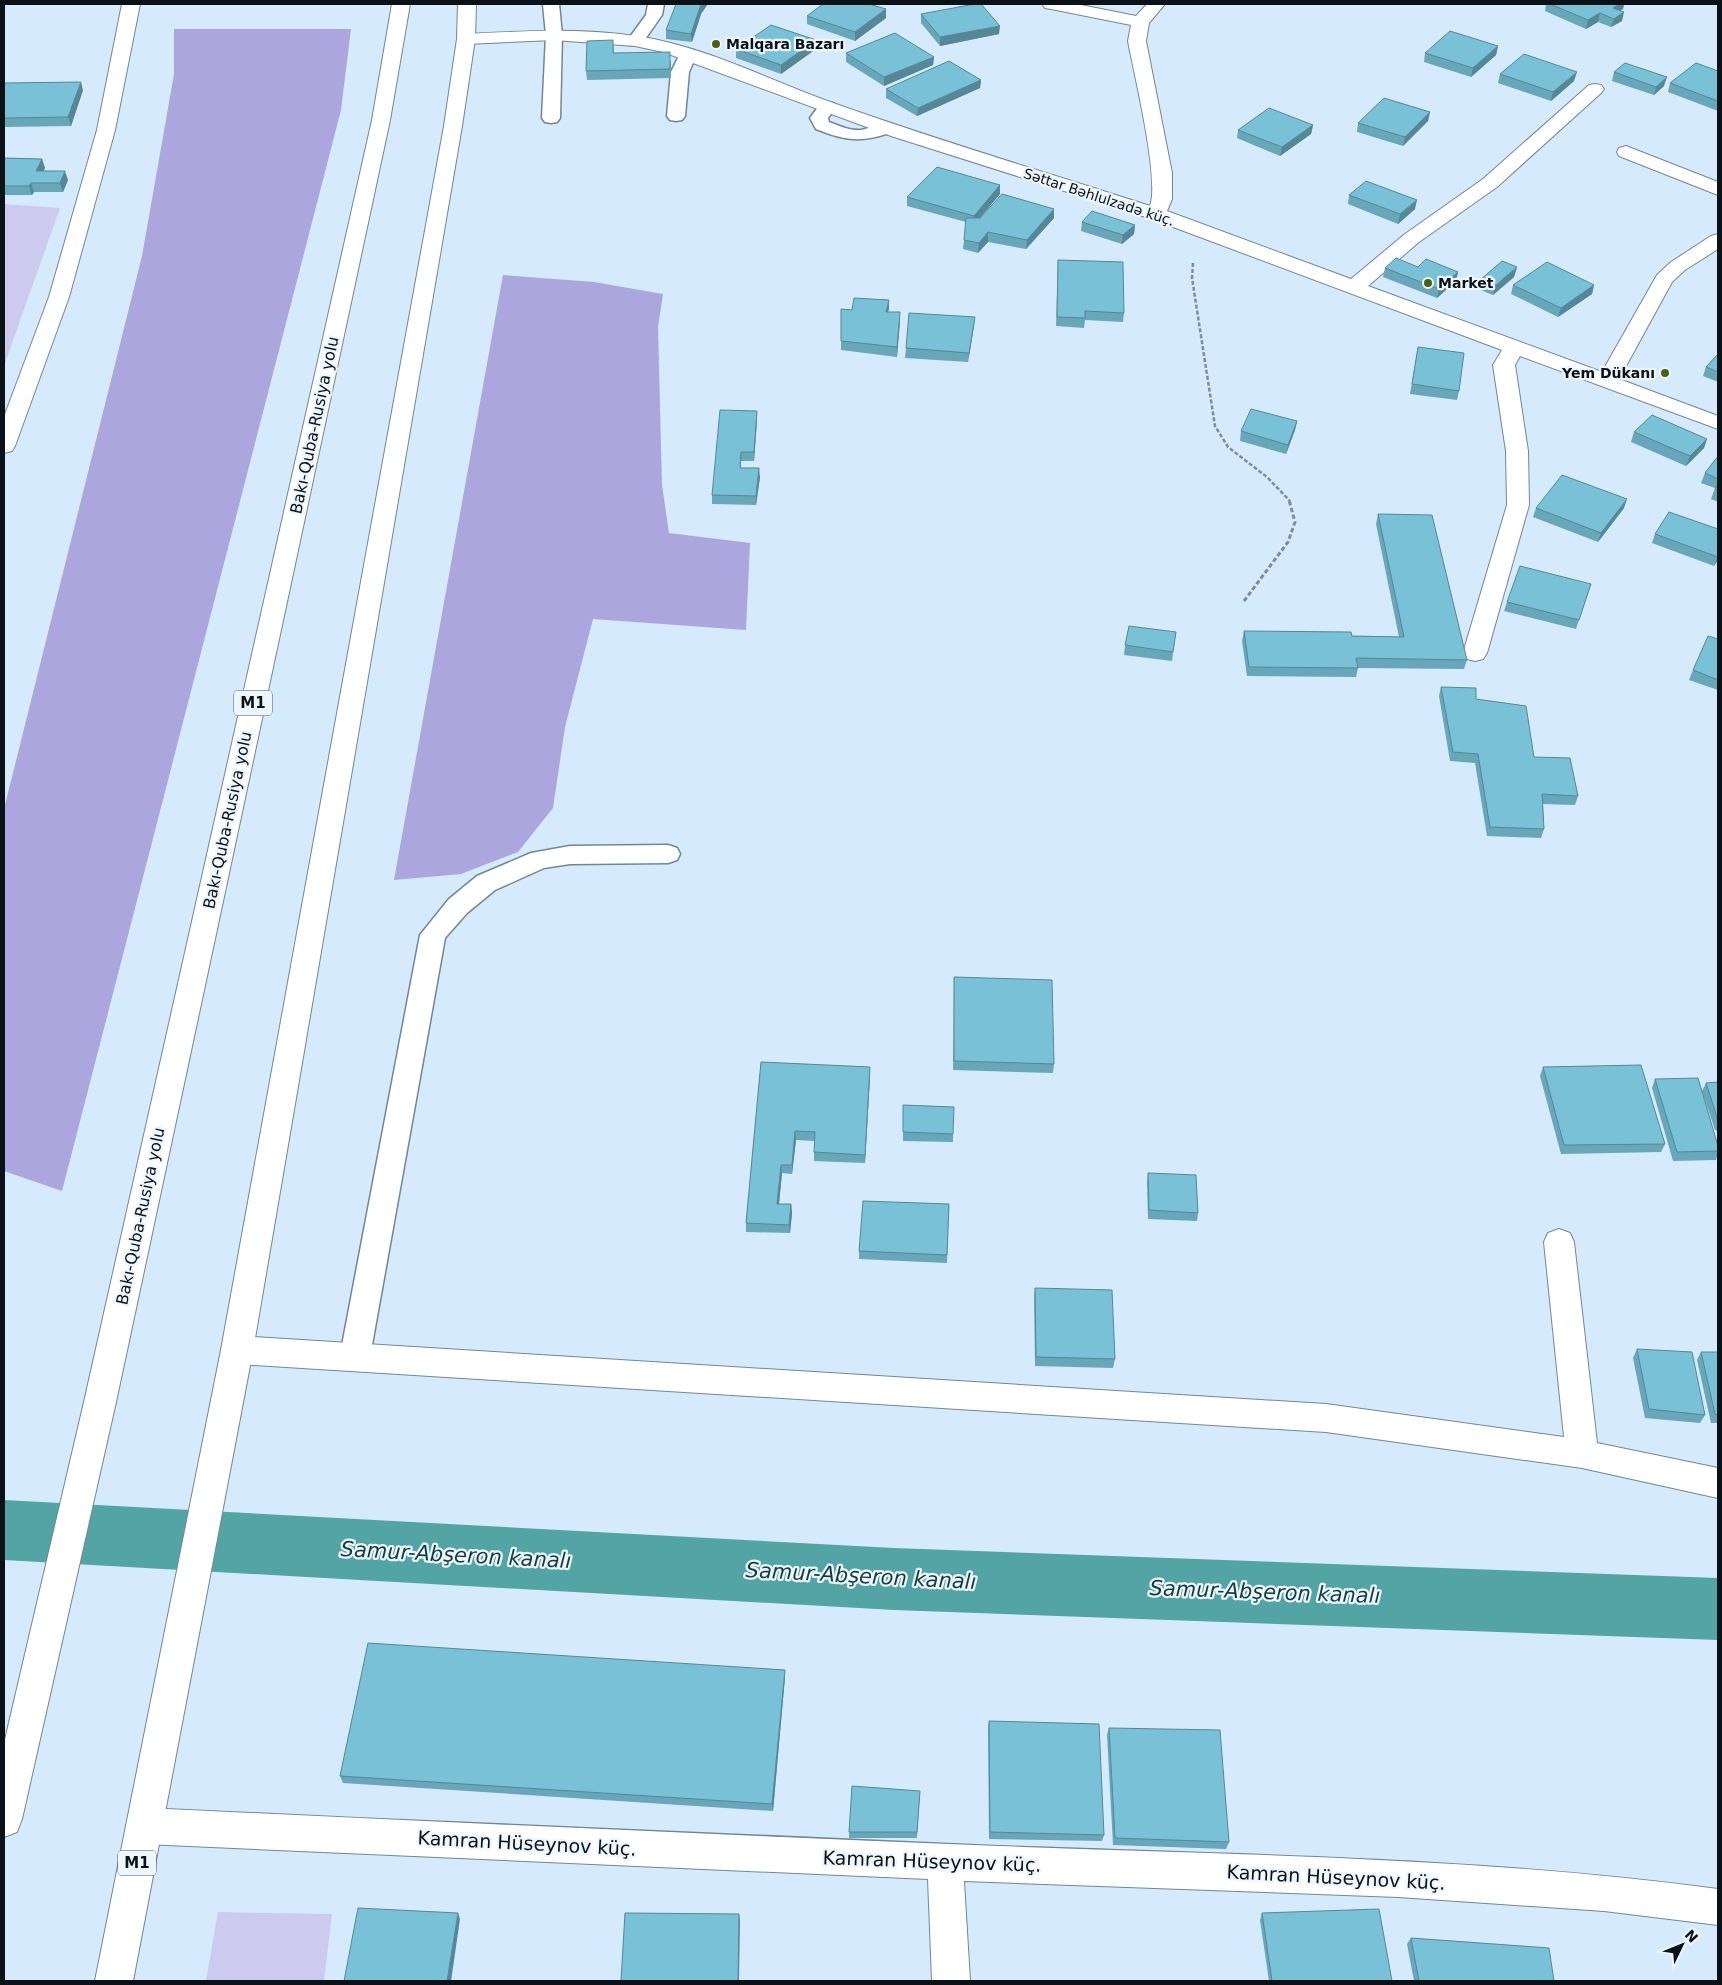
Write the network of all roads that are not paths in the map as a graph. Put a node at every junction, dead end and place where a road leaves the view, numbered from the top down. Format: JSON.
{"nodes":[{"id":1,"x":131,"y":4,"type":"edge"},
{"id":2,"x":401,"y":4,"type":"edge"},
{"id":3,"x":467,"y":4,"type":"edge"},
{"id":4,"x":551,"y":4,"type":"edge"},
{"id":5,"x":656,"y":4,"type":"edge"},
{"id":6,"x":1051,"y":4,"type":"edge"},
{"id":7,"x":1156,"y":4,"type":"edge"},
{"id":8,"x":1140,"y":22,"type":"junction"},
{"id":9,"x":554,"y":36,"type":"junction"},
{"id":10,"x":466,"y":39,"type":"junction"},
{"id":11,"x":635,"y":41,"type":"junction"},
{"id":12,"x":688,"y":54,"type":"junction"},
{"id":13,"x":1595,"y":90,"type":"dead end"},
{"id":14,"x":676,"y":116,"type":"dead end"},
{"id":15,"x":551,"y":118,"type":"dead end"},
{"id":16,"x":1626,"y":152,"type":"dead end"},
{"id":17,"x":1718,"y":188,"type":"edge"},
{"id":18,"x":1156,"y":214,"type":"junction"},
{"id":19,"x":1718,"y":240,"type":"edge"},
{"id":20,"x":1353,"y":288,"type":"junction"},
{"id":21,"x":1514,"y":348,"type":"junction"},
{"id":22,"x":1607,"y":382,"type":"junction"},
{"id":23,"x":1718,"y":423,"type":"edge"},
{"id":24,"x":4,"y":446,"type":"edge"},
{"id":25,"x":1475,"y":653,"type":"dead end"},
{"id":26,"x":668,"y":854,"type":"dead end"},
{"id":27,"x":1559,"y":1242,"type":"dead end"},
{"id":28,"x":237,"y":1350,"type":"junction"},
{"id":29,"x":355,"y":1356,"type":"junction"},
{"id":30,"x":1582,"y":1454,"type":"junction"},
{"id":31,"x":1718,"y":1483,"type":"edge"},
{"id":32,"x":4,"y":1819,"type":"edge"},
{"id":33,"x":144,"y":1826,"type":"junction"},
{"id":34,"x":945,"y":1862,"type":"junction"},
{"id":35,"x":1718,"y":1906,"type":"edge"},
{"id":36,"x":114,"y":1981,"type":"edge"},
{"id":37,"x":951,"y":1981,"type":"edge"}],
"edges":[{"from":1,"to":24,"type":"main road"},
{"from":2,"to":32,"type":"main road","name":"Bakı-Quba-Rusiya yolu","number":"M1"},
{"from":3,"to":10,"type":"main road"},
{"from":4,"to":9,"type":"lane"},
{"from":5,"to":11,"type":"lane"},
{"from":6,"to":8,"type":"main road"},
{"from":7,"to":8,"type":"main road"},
{"from":8,"to":18,"type":"main road"},
{"from":9,"to":10,"type":"main road","name":"Səttar Bəhlulzadə küç."},
{"from":9,"to":11,"type":"main road","name":"Səttar Bəhlulzadə küç."},
{"from":9,"to":15,"type":"lane"},
{"from":10,"to":28,"type":"main road"},
{"from":11,"to":12,"type":"main road","name":"Səttar Bəhlulzadə küç."},
{"from":12,"to":14,"type":"lane"},
{"from":12,"to":18,"type":"main road","name":"Səttar Bəhlulzadə küç."},
{"from":13,"to":20,"type":"main road"},
{"from":16,"to":17,"type":"main road"},
{"from":18,"to":20,"type":"main road","name":"Səttar Bəhlulzadə küç."},
{"from":19,"to":22,"type":"main road"},
{"from":20,"to":21,"type":"main road","name":"Səttar Bəhlulzadə küç."},
{"from":21,"to":22,"type":"main road","name":"Səttar Bəhlulzadə küç."},
{"from":21,"to":25,"type":"main road"},
{"from":22,"to":23,"type":"main road","name":"Səttar Bəhlulzadə küç."},
{"from":26,"to":29,"type":"lane"},
{"from":27,"to":30,"type":"main road"},
{"from":28,"to":29,"type":"main road"},
{"from":28,"to":33,"type":"main road","number":"M1"},
{"from":29,"to":30,"type":"main road"},
{"from":30,"to":31,"type":"main road"},
{"from":33,"to":34,"type":"main road","name":"Kamran Hüseynov küç."},
{"from":33,"to":36,"type":"main road","number":"M1"},
{"from":34,"to":35,"type":"main road","name":"Kamran Hüseynov küç."},
{"from":34,"to":37,"type":"main road"}]}
